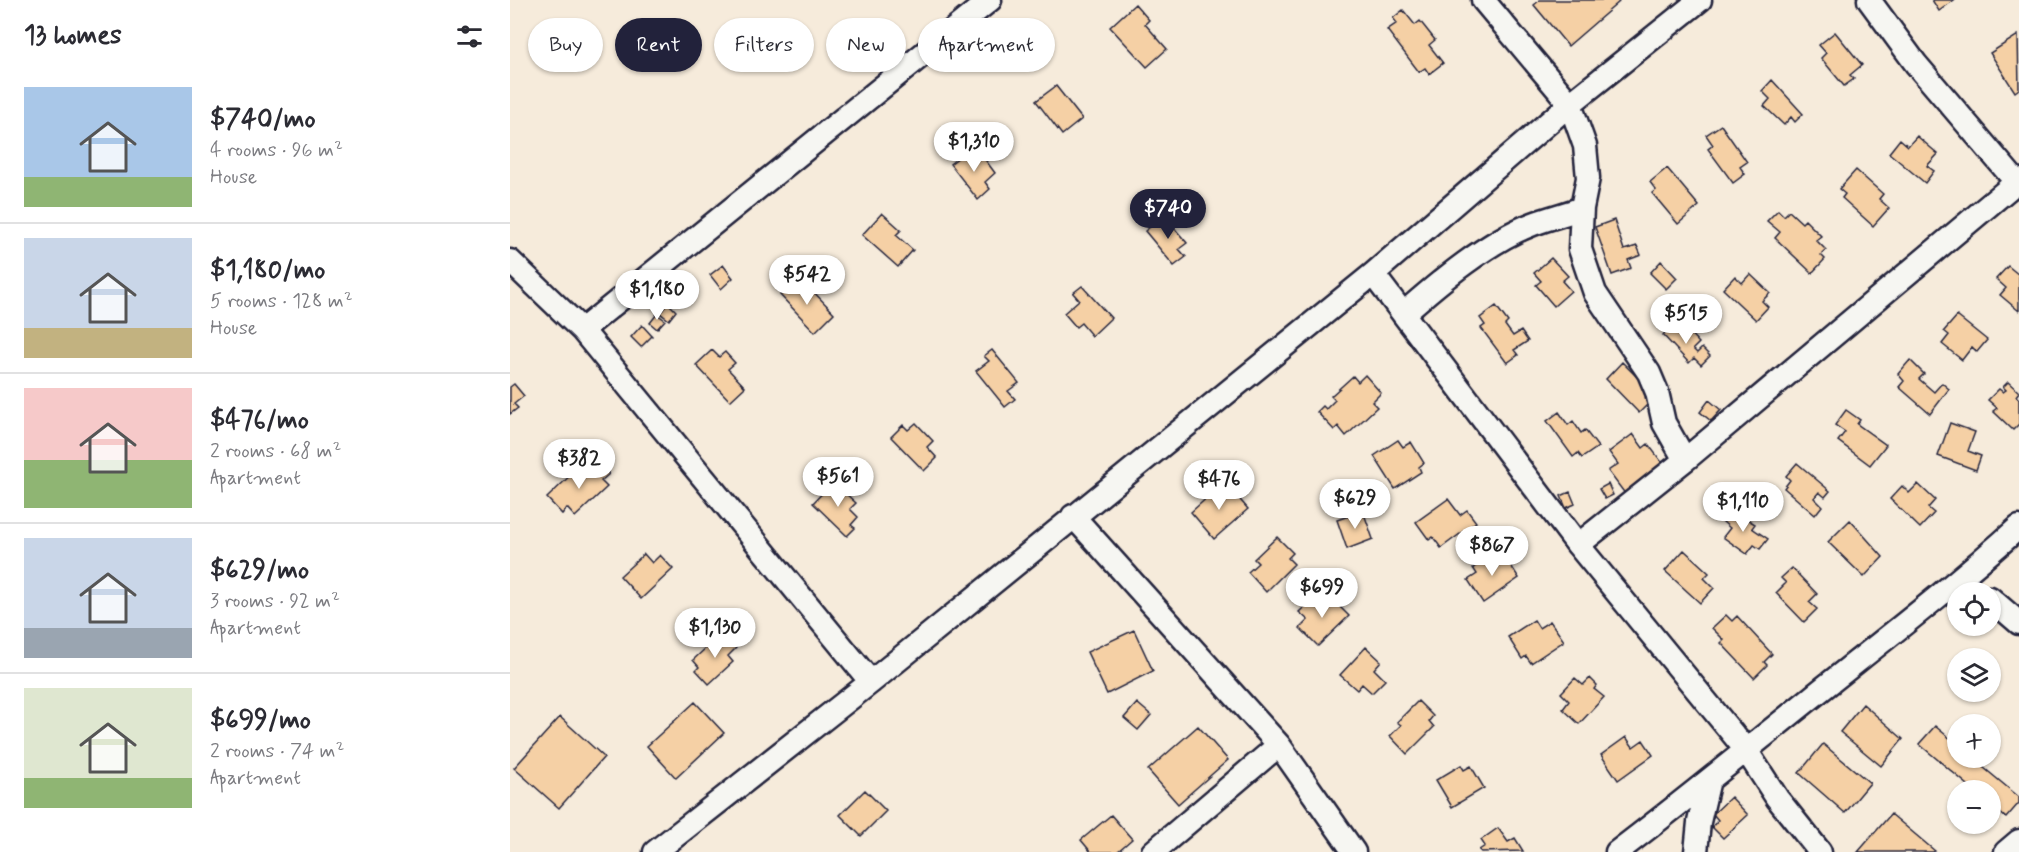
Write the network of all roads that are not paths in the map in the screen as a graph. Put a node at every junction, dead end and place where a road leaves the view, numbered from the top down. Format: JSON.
{"nodes":[{"id":1,"x":990,"y":0,"type":"edge"},
{"id":2,"x":1483,"y":0,"type":"edge"},
{"id":3,"x":1700,"y":0,"type":"edge"},
{"id":4,"x":1869,"y":0,"type":"edge"},
{"id":5,"x":1570,"y":104,"type":"junction"},
{"id":6,"x":2018,"y":182,"type":"edge"},
{"id":7,"x":1582,"y":208,"type":"junction"},
{"id":8,"x":510,"y":261,"type":"edge"},
{"id":9,"x":1373,"y":274,"type":"junction"},
{"id":10,"x":1403,"y":314,"type":"junction"},
{"id":11,"x":582,"y":330,"type":"junction"},
{"id":12,"x":1684,"y":460,"type":"junction"},
{"id":13,"x":1072,"y":516,"type":"junction"},
{"id":14,"x":2019,"y":527,"type":"edge"},
{"id":15,"x":1578,"y":545,"type":"junction"},
{"id":16,"x":1972,"y":569,"type":"junction"},
{"id":17,"x":1980,"y":582,"type":"edge"},
{"id":18,"x":2001,"y":607,"type":"edge"},
{"id":19,"x":2019,"y":623,"type":"edge"},
{"id":20,"x":871,"y":682,"type":"junction"},
{"id":21,"x":1279,"y":745,"type":"junction"},
{"id":22,"x":1746,"y":750,"type":"junction"},
{"id":23,"x":1708,"y":784,"type":"junction"},
{"id":24,"x":2019,"y":841,"type":"edge"},
{"id":25,"x":655,"y":852,"type":"edge"},
{"id":26,"x":1153,"y":852,"type":"edge"},
{"id":27,"x":1354,"y":852,"type":"edge"},
{"id":28,"x":1617,"y":852,"type":"edge"},
{"id":29,"x":1696,"y":852,"type":"edge"},
{"id":30,"x":1820,"y":852,"type":"edge"},
{"id":31,"x":2007,"y":852,"type":"edge"}],
"edges":[{"from":1,"to":11,"type":"street"},
{"from":2,"to":5,"type":"street"},
{"from":3,"to":5,"type":"street"},
{"from":4,"to":6,"type":"street"},
{"from":5,"to":7,"type":"street"},
{"from":5,"to":9,"type":"street"},
{"from":6,"to":12,"type":"street"},
{"from":7,"to":10,"type":"street"},
{"from":7,"to":12,"type":"street"},
{"from":8,"to":11,"type":"street"},
{"from":9,"to":10,"type":"street"},
{"from":9,"to":13,"type":"street"},
{"from":10,"to":15,"type":"street"},
{"from":11,"to":20,"type":"street"},
{"from":12,"to":15,"type":"street"},
{"from":13,"to":20,"type":"street"},
{"from":13,"to":21,"type":"street"},
{"from":14,"to":16,"type":"street"},
{"from":15,"to":22,"type":"street"},
{"from":16,"to":17,"type":"street"},
{"from":16,"to":22,"type":"street"},
{"from":18,"to":19,"type":"street"},
{"from":20,"to":25,"type":"street"},
{"from":21,"to":26,"type":"street"},
{"from":21,"to":27,"type":"street"},
{"from":22,"to":23,"type":"street"},
{"from":22,"to":30,"type":"street"},
{"from":23,"to":28,"type":"street"},
{"from":23,"to":29,"type":"street"},
{"from":24,"to":31,"type":"street"}]}
